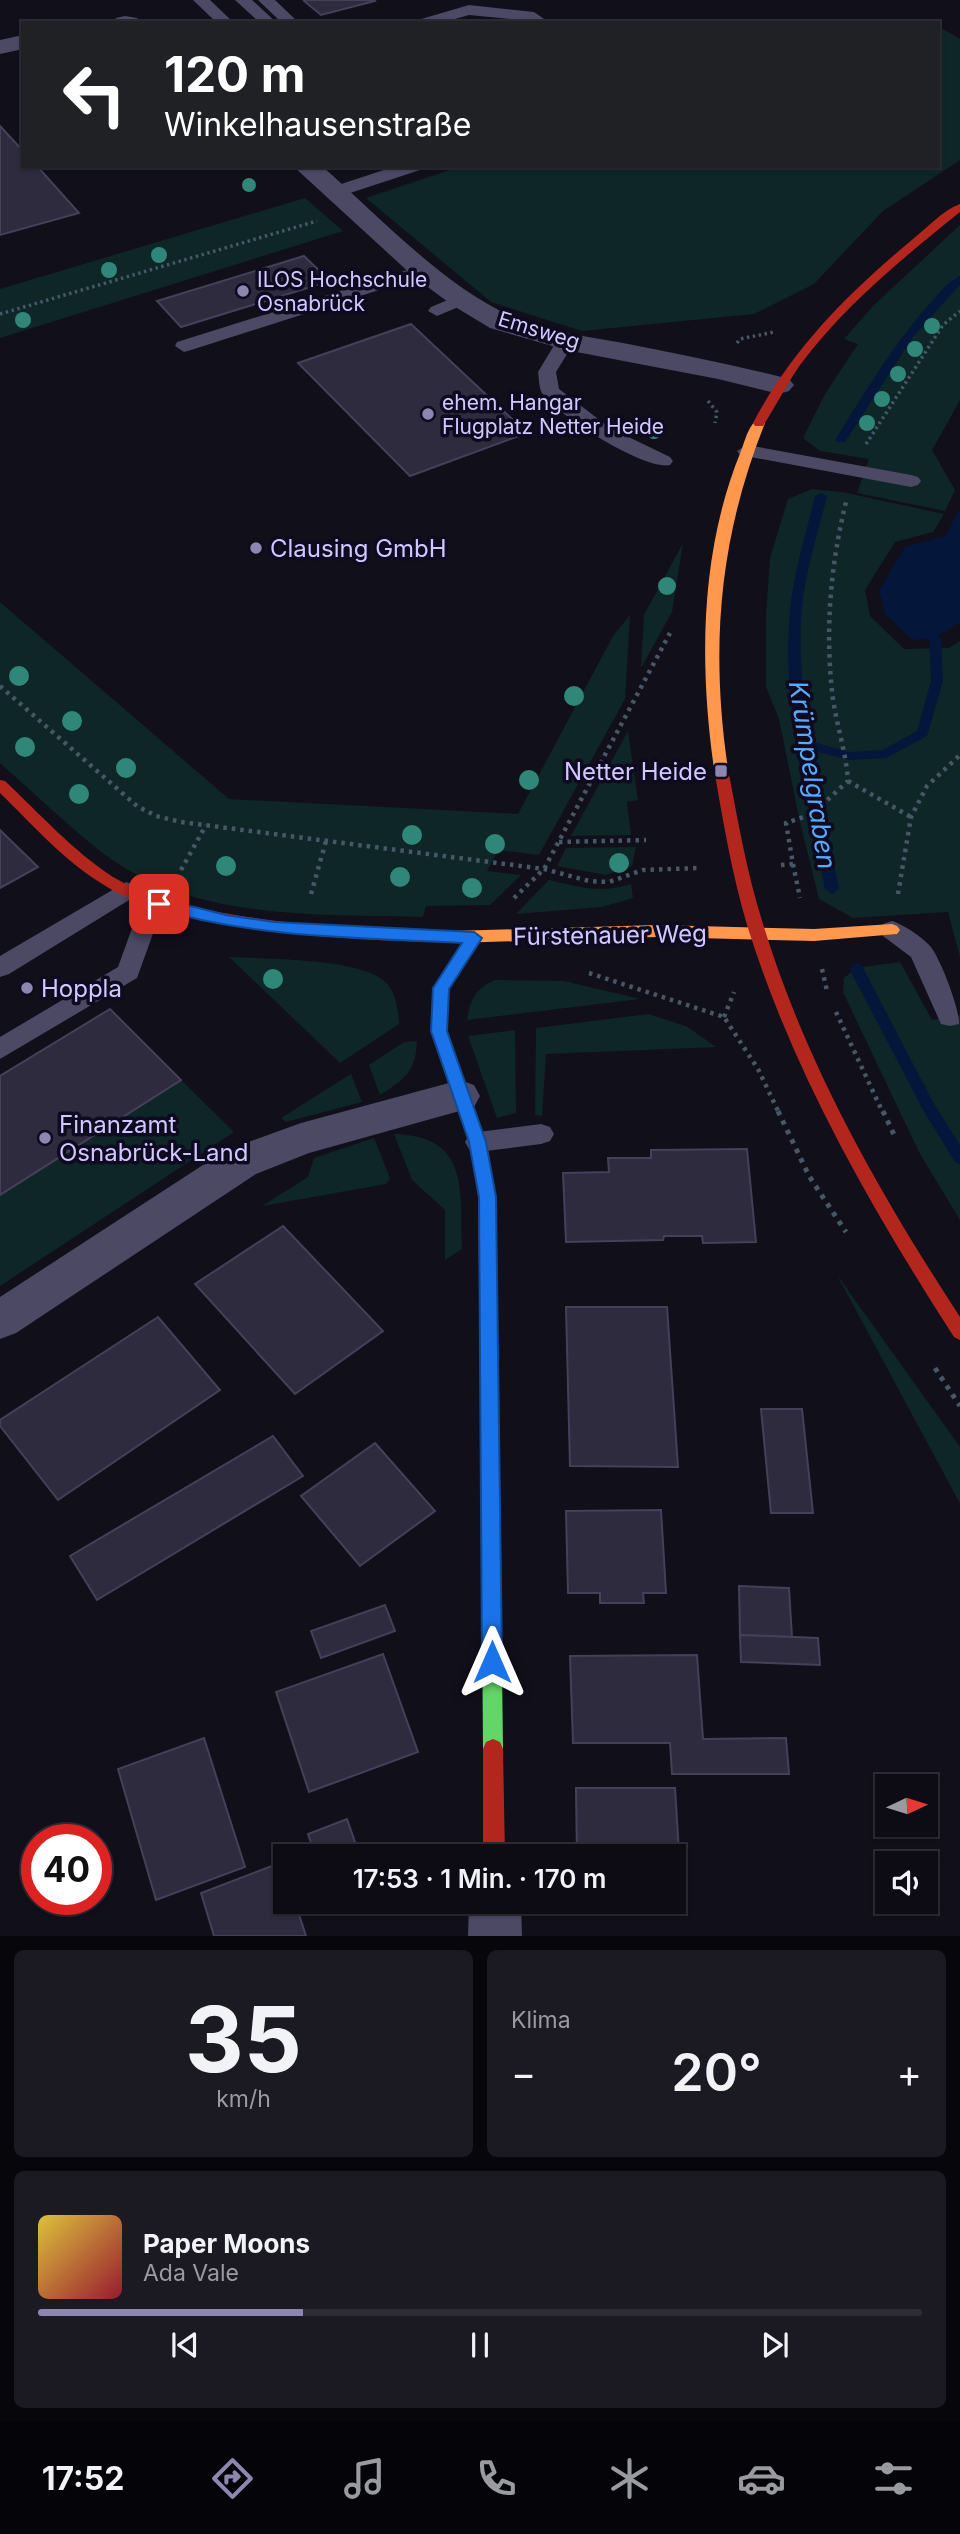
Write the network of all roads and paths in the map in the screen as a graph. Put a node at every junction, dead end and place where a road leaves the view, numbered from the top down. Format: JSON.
{"nodes":[{"id":1,"x":201,"y":0,"type":"edge"},
{"id":2,"x":243,"y":0,"type":"edge"},
{"id":3,"x":266,"y":0,"type":"edge"},
{"id":4,"x":224,"y":21,"type":"edge"},
{"id":5,"x":267,"y":21,"type":"edge"},
{"id":6,"x":289,"y":21,"type":"edge"},
{"id":7,"x":430,"y":21,"type":"edge"},
{"id":8,"x":539,"y":21,"type":"edge"},
{"id":9,"x":21,"y":42,"type":"edge"},
{"id":10,"x":0,"y":47,"type":"edge"},
{"id":11,"x":308,"y":168,"type":"edge"},
{"id":12,"x":410,"y":168,"type":"edge"},
{"id":13,"x":345,"y":201,"type":"junction"},
{"id":14,"x":960,"y":207,"type":"edge"},
{"id":15,"x":423,"y":270,"type":"junction"},
{"id":16,"x":960,"y":311,"type":"edge"},
{"id":17,"x":0,"y":314,"type":"edge"},
{"id":18,"x":773,"y":332,"type":"dead end"},
{"id":19,"x":566,"y":341,"type":"junction"},
{"id":20,"x":184,"y":346,"type":"dead end"},
{"id":21,"x":718,"y":370,"type":"junction"},
{"id":22,"x":779,"y":385,"type":"junction"},
{"id":23,"x":714,"y":425,"type":"dead end"},
{"id":24,"x":747,"y":451,"type":"junction"},
{"id":25,"x":663,"y":461,"type":"dead end"},
{"id":26,"x":855,"y":471,"type":"junction"},
{"id":27,"x":911,"y":481,"type":"dead end"},
{"id":28,"x":674,"y":625,"type":"dead end"},
{"id":29,"x":0,"y":686,"type":"edge"},
{"id":30,"x":960,"y":755,"type":"edge"},
{"id":31,"x":848,"y":781,"type":"junction"},
{"id":32,"x":0,"y":785,"type":"edge"},
{"id":33,"x":911,"y":817,"type":"junction"},
{"id":34,"x":800,"y":822,"type":"dead end"},
{"id":35,"x":206,"y":825,"type":"junction"},
{"id":36,"x":646,"y":840,"type":"dead end"},
{"id":37,"x":559,"y":842,"type":"junction"},
{"id":38,"x":740,"y":866,"type":"junction"},
{"id":39,"x":544,"y":869,"type":"junction"},
{"id":40,"x":126,"y":891,"type":"junction"},
{"id":41,"x":159,"y":904,"type":"junction"},
{"id":42,"x":892,"y":930,"type":"junction"},
{"id":43,"x":758,"y":934,"type":"junction"},
{"id":44,"x":474,"y":938,"type":"junction"},
{"id":45,"x":0,"y":968,"type":"edge"},
{"id":46,"x":678,"y":1001,"type":"dead end"},
{"id":47,"x":835,"y":1010,"type":"dead end"},
{"id":48,"x":724,"y":1017,"type":"dead end"},
{"id":49,"x":950,"y":1017,"type":"dead end"},
{"id":50,"x":0,"y":1049,"type":"edge"},
{"id":51,"x":460,"y":1096,"type":"junction"},
{"id":52,"x":541,"y":1134,"type":"dead end"},
{"id":53,"x":478,"y":1142,"type":"junction"},
{"id":54,"x":900,"y":1147,"type":"dead end"},
{"id":55,"x":0,"y":1320,"type":"edge"},
{"id":56,"x":960,"y":1332,"type":"edge"},
{"id":57,"x":494,"y":1844,"type":"edge"},
{"id":58,"x":495,"y":1914,"type":"edge"},
{"id":59,"x":495,"y":1936,"type":"edge"}],
"edges":[{"from":1,"to":4,"type":"lane"},
{"from":2,"to":5,"type":"lane"},
{"from":3,"to":6,"type":"lane"},
{"from":7,"to":8,"type":"lane"},
{"from":9,"to":10,"type":"street"},
{"from":11,"to":13,"type":"street","name":"Emsweg"},
{"from":12,"to":13,"type":"lane"},
{"from":13,"to":15,"type":"street","name":"Emsweg"},
{"from":13,"to":17,"type":"path"},
{"from":14,"to":22,"type":"street"},
{"from":15,"to":19,"type":"street","name":"Emsweg"},
{"from":15,"to":20,"type":"lane"},
{"from":16,"to":26,"type":"path"},
{"from":18,"to":21,"type":"path"},
{"from":19,"to":21,"type":"street","name":"Emsweg"},
{"from":19,"to":25,"type":"lane"},
{"from":21,"to":22,"type":"street","name":"Emsweg"},
{"from":21,"to":23,"type":"path"},
{"from":22,"to":24,"type":"street"},
{"from":24,"to":26,"type":"lane"},
{"from":24,"to":38,"type":"street"},
{"from":26,"to":27,"type":"lane"},
{"from":26,"to":31,"type":"path"},
{"from":28,"to":37,"type":"path"},
{"from":29,"to":35,"type":"path"},
{"from":30,"to":33,"type":"path"},
{"from":31,"to":33,"type":"path"},
{"from":31,"to":34,"type":"path"},
{"from":32,"to":40,"type":"street","name":"Fürstenauer Weg"},
{"from":33,"to":42,"type":"path"},
{"from":35,"to":39,"type":"path"},
{"from":35,"to":41,"type":"path"},
{"from":36,"to":37,"type":"path"},
{"from":37,"to":39,"type":"path"},
{"from":38,"to":39,"type":"path"},
{"from":38,"to":43,"type":"street"},
{"from":40,"to":41,"type":"street","name":"Fürstenauer Weg"},
{"from":40,"to":45,"type":"lane"},
{"from":41,"to":44,"type":"street","name":"Fürstenauer Weg"},
{"from":41,"to":50,"type":"lane"},
{"from":42,"to":43,"type":"street","name":"Fürstenauer Weg"},
{"from":42,"to":49,"type":"lane"},
{"from":43,"to":44,"type":"street","name":"Fürstenauer Weg"},
{"from":43,"to":56,"type":"street"},
{"from":44,"to":51,"type":"street"},
{"from":46,"to":48,"type":"path"},
{"from":47,"to":54,"type":"path"},
{"from":51,"to":53,"type":"street"},
{"from":51,"to":55,"type":"street"},
{"from":52,"to":53,"type":"lane"},
{"from":53,"to":57,"type":"street"},
{"from":58,"to":59,"type":"street"}]}
